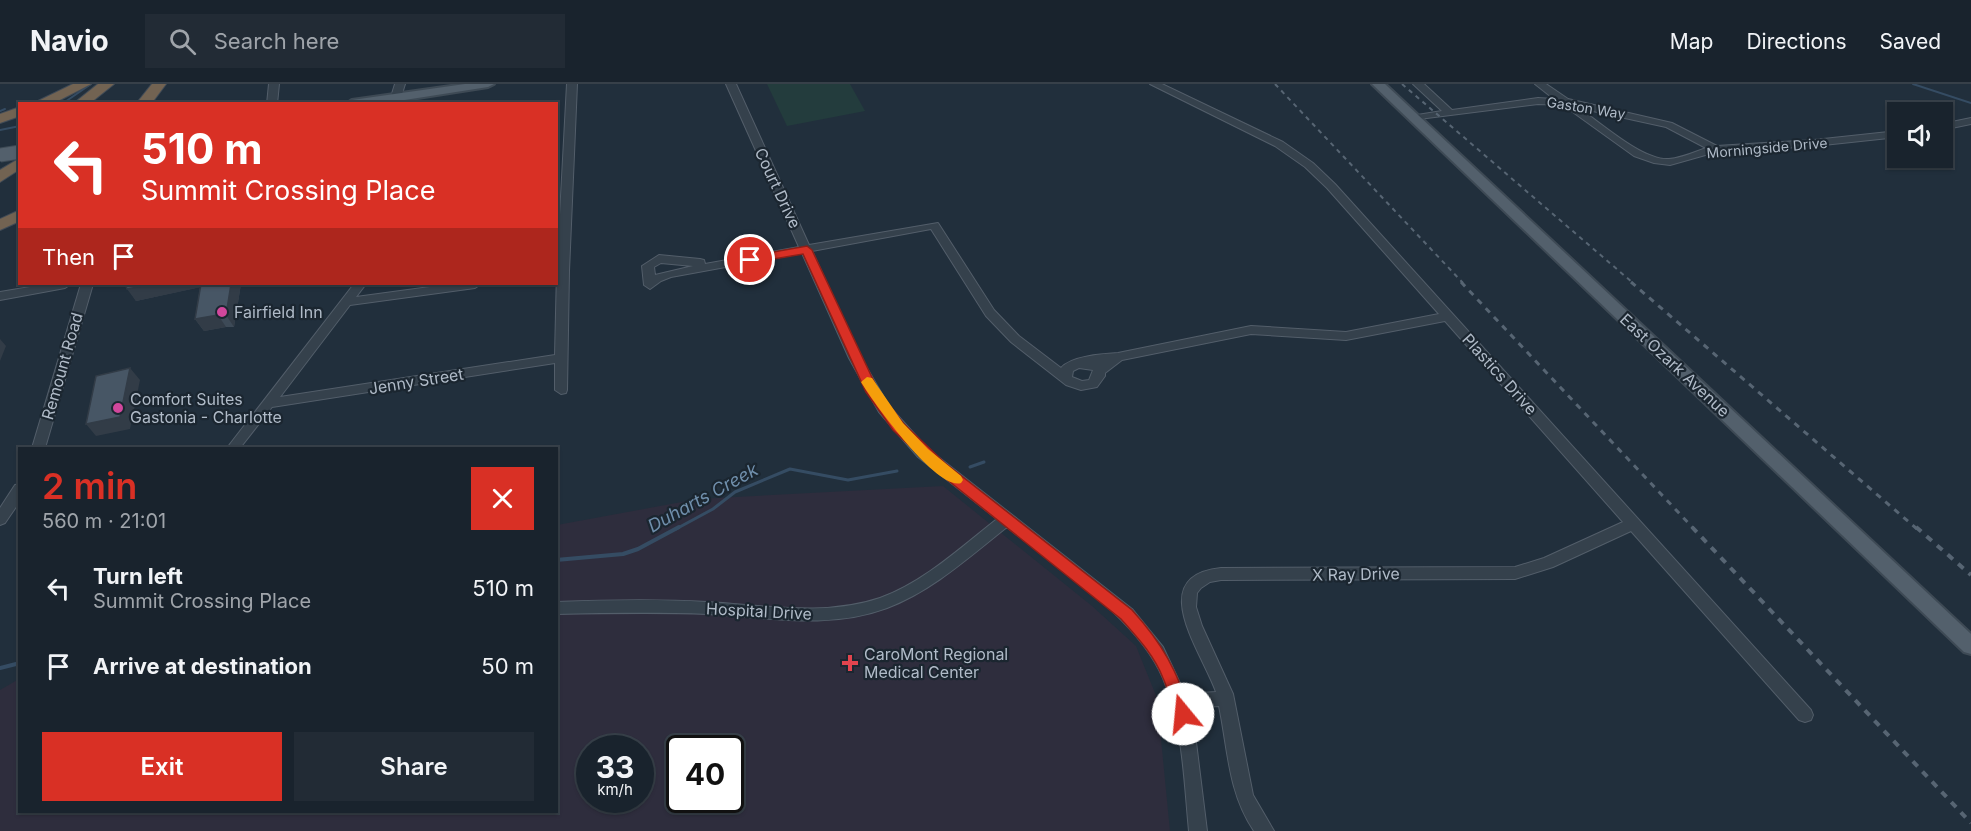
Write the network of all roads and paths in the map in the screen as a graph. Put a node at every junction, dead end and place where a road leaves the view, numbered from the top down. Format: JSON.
{"nodes":[{"id":1,"x":84,"y":84,"type":"edge"},
{"id":2,"x":107,"y":84,"type":"edge"},
{"id":3,"x":124,"y":84,"type":"edge"},
{"id":4,"x":159,"y":84,"type":"edge"},
{"id":5,"x":274,"y":84,"type":"edge"},
{"id":6,"x":400,"y":84,"type":"edge"},
{"id":7,"x":488,"y":84,"type":"edge"},
{"id":8,"x":572,"y":84,"type":"edge"},
{"id":9,"x":731,"y":84,"type":"edge"},
{"id":10,"x":1155,"y":84,"type":"edge"},
{"id":11,"x":1378,"y":84,"type":"edge"},
{"id":12,"x":1418,"y":84,"type":"edge"},
{"id":13,"x":1540,"y":84,"type":"edge"},
{"id":14,"x":396,"y":97,"type":"junction"},
{"id":15,"x":44,"y":102,"type":"edge"},
{"id":16,"x":83,"y":102,"type":"edge"},
{"id":17,"x":101,"y":102,"type":"edge"},
{"id":18,"x":145,"y":102,"type":"edge"},
{"id":19,"x":272,"y":102,"type":"edge"},
{"id":20,"x":365,"y":102,"type":"edge"},
{"id":21,"x":1567,"y":102,"type":"junction"},
{"id":22,"x":570,"y":111,"type":"junction"},
{"id":23,"x":18,"y":112,"type":"edge"},
{"id":24,"x":558,"y":113,"type":"edge"},
{"id":25,"x":1450,"y":113,"type":"junction"},
{"id":26,"x":1414,"y":118,"type":"junction"},
{"id":27,"x":0,"y":119,"type":"edge"},
{"id":28,"x":1969,"y":123,"type":"edge"},
{"id":29,"x":1953,"y":125,"type":"edge"},
{"id":30,"x":1887,"y":135,"type":"edge"},
{"id":31,"x":18,"y":150,"type":"edge"},
{"id":32,"x":1715,"y":150,"type":"junction"},
{"id":33,"x":18,"y":151,"type":"edge"},
{"id":34,"x":0,"y":155,"type":"edge"},
{"id":35,"x":0,"y":163,"type":"edge"},
{"id":36,"x":18,"y":164,"type":"edge"},
{"id":37,"x":0,"y":177,"type":"edge"},
{"id":38,"x":562,"y":192,"type":"edge"},
{"id":39,"x":18,"y":216,"type":"edge"},
{"id":40,"x":0,"y":225,"type":"edge"},
{"id":41,"x":807,"y":250,"type":"junction"},
{"id":42,"x":729,"y":263,"type":"junction"},
{"id":43,"x":560,"y":272,"type":"edge"},
{"id":44,"x":60,"y":285,"type":"edge"},
{"id":45,"x":87,"y":285,"type":"edge"},
{"id":46,"x":359,"y":285,"type":"edge"},
{"id":47,"x":468,"y":285,"type":"edge"},
{"id":48,"x":0,"y":296,"type":"edge"},
{"id":49,"x":347,"y":302,"type":"junction"},
{"id":50,"x":1448,"y":316,"type":"junction"},
{"id":51,"x":1118,"y":357,"type":"junction"},
{"id":52,"x":562,"y":358,"type":"junction"},
{"id":53,"x":1047,"y":363,"type":"junction"},
{"id":54,"x":1078,"y":364,"type":"junction"},
{"id":55,"x":1098,"y":372,"type":"junction"},
{"id":56,"x":1066,"y":379,"type":"junction"},
{"id":57,"x":561,"y":390,"type":"dead end"},
{"id":58,"x":270,"y":403,"type":"junction"},
{"id":59,"x":38,"y":447,"type":"edge"},
{"id":60,"x":234,"y":447,"type":"edge"},
{"id":61,"x":18,"y":492,"type":"edge"},
{"id":62,"x":0,"y":519,"type":"edge"},
{"id":63,"x":1007,"y":519,"type":"junction"},
{"id":64,"x":1633,"y":524,"type":"junction"},
{"id":65,"x":558,"y":608,"type":"edge"},
{"id":66,"x":1968,"y":640,"type":"edge"},
{"id":67,"x":1225,"y":698,"type":"junction"},
{"id":68,"x":1180,"y":702,"type":"junction"},
{"id":69,"x":1805,"y":715,"type":"dead end"},
{"id":70,"x":1198,"y":831,"type":"edge"},
{"id":71,"x":1265,"y":831,"type":"edge"}],
"edges":[{"from":1,"to":15,"type":"highway"},
{"from":2,"to":16,"type":"highway"},
{"from":3,"to":17,"type":"highway"},
{"from":4,"to":18,"type":"highway"},
{"from":5,"to":19,"type":"street"},
{"from":6,"to":14,"type":"street"},
{"from":7,"to":14,"type":"main road"},
{"from":8,"to":22,"type":"street"},
{"from":9,"to":41,"type":"street","name":"Court Drive"},
{"from":10,"to":50,"type":"street","name":"Plastics Drive"},
{"from":11,"to":26,"type":"main road","name":"East Ozark Avenue"},
{"from":12,"to":25,"type":"street"},
{"from":13,"to":21,"type":"street"},
{"from":14,"to":20,"type":"main road"},
{"from":21,"to":25,"type":"street","name":"Gaston Way"},
{"from":21,"to":32,"type":"street","name":"Gaston Way"},
{"from":21,"to":32,"type":"street","name":"Morningside Drive"},
{"from":22,"to":24,"type":"street"},
{"from":22,"to":38,"type":"street"},
{"from":23,"to":27,"type":"highway"},
{"from":25,"to":26,"type":"street","name":"Gaston Way"},
{"from":26,"to":66,"type":"main road","name":"East Ozark Avenue"},
{"from":28,"to":29,"type":"street"},
{"from":30,"to":32,"type":"street","name":"Morningside Drive"},
{"from":31,"to":34,"type":"main road","bridge":true},
{"from":33,"to":35,"type":"highway"},
{"from":36,"to":37,"type":"highway"},
{"from":38,"to":43,"type":"street"},
{"from":39,"to":40,"type":"highway"},
{"from":41,"to":42,"type":"street"},
{"from":41,"to":53,"type":"street"},
{"from":41,"to":63,"type":"street","name":"Court Drive"},
{"from":42,"to":42,"type":"street"},
{"from":43,"to":52,"type":"street"},
{"from":44,"to":48,"type":"street"},
{"from":45,"to":59,"type":"street","name":"Remount Road"},
{"from":46,"to":49,"type":"street"},
{"from":47,"to":49,"type":"street"},
{"from":49,"to":58,"type":"street"},
{"from":50,"to":51,"type":"street"},
{"from":50,"to":64,"type":"street","name":"Plastics Drive"},
{"from":51,"to":54,"type":"street"},
{"from":51,"to":55,"type":"street"},
{"from":52,"to":57,"type":"street"},
{"from":52,"to":58,"type":"street","name":"Jenny Street"},
{"from":53,"to":54,"type":"street"},
{"from":53,"to":56,"type":"street"},
{"from":54,"to":55,"type":"street"},
{"from":54,"to":56,"type":"street"},
{"from":55,"to":56,"type":"street"},
{"from":58,"to":60,"type":"street"},
{"from":61,"to":62,"type":"street"},
{"from":63,"to":65,"type":"street","name":"Hospital Drive"},
{"from":63,"to":68,"type":"street","name":"Court Drive"},
{"from":64,"to":67,"type":"street","name":"X Ray Drive"},
{"from":64,"to":69,"type":"street","name":"Plastics Drive"},
{"from":67,"to":68,"type":"street"},
{"from":67,"to":71,"type":"street","name":"X Ray Drive"},
{"from":68,"to":70,"type":"street","name":"Court Drive"}]}
